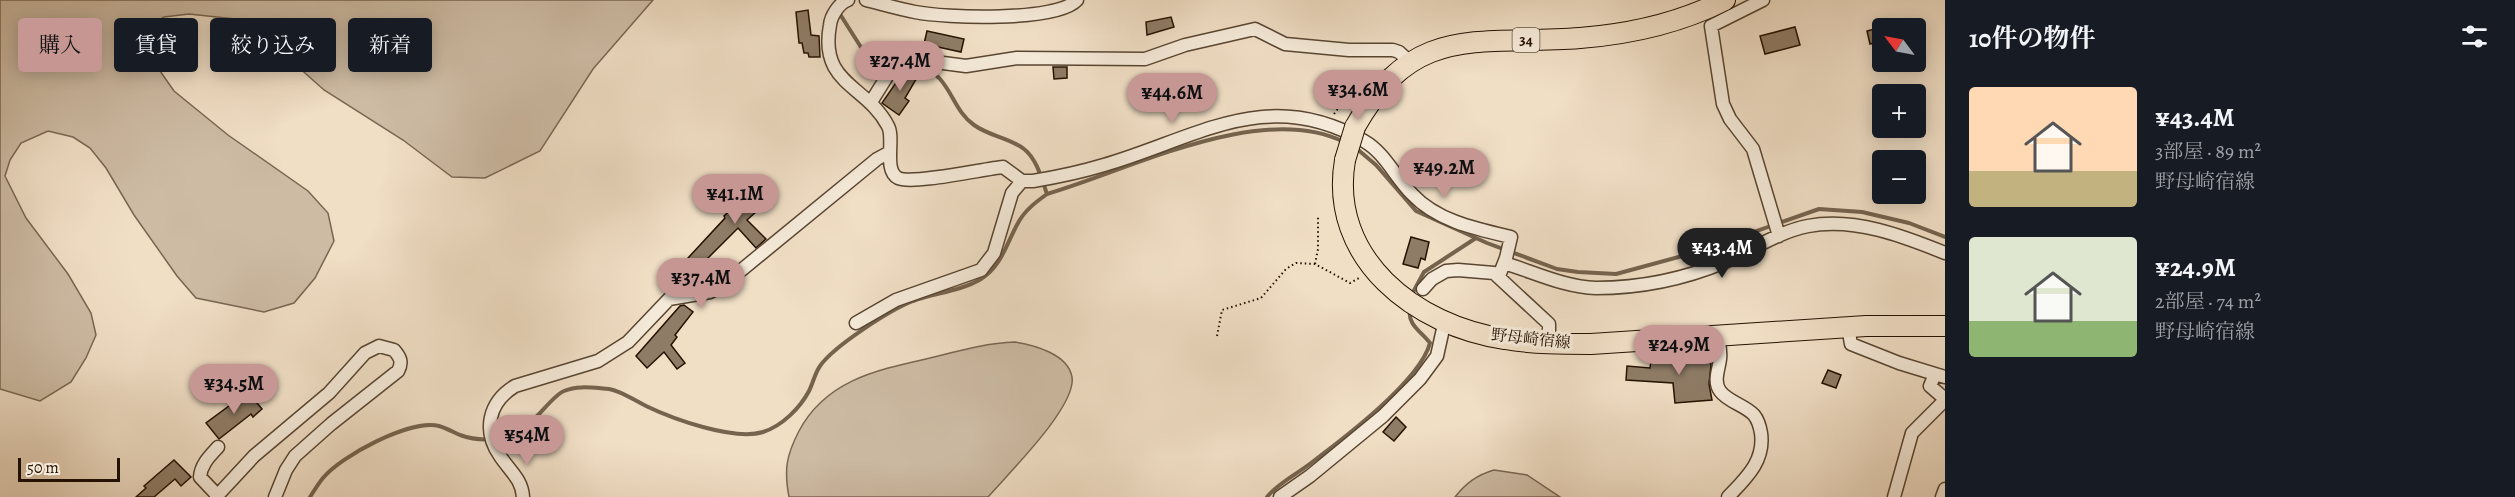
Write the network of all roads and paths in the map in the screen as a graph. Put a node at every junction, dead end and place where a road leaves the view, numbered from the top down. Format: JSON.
{"nodes":[{"id":1,"x":866,"y":0,"type":"edge"},
{"id":2,"x":1077,"y":0,"type":"edge"},
{"id":3,"x":1725,"y":0,"type":"edge"},
{"id":4,"x":1763,"y":0,"type":"edge"},
{"id":5,"x":844,"y":3,"type":"edge"},
{"id":6,"x":1410,"y":62,"type":"junction"},
{"id":7,"x":1347,"y":68,"type":"dead end"},
{"id":8,"x":871,"y":102,"type":"junction"},
{"id":9,"x":1327,"y":123,"type":"junction"},
{"id":10,"x":890,"y":152,"type":"junction"},
{"id":11,"x":1028,"y":181,"type":"junction"},
{"id":12,"x":1318,"y":217,"type":"dead end"},
{"id":13,"x":1779,"y":236,"type":"junction"},
{"id":14,"x":1945,"y":253,"type":"edge"},
{"id":15,"x":1505,"y":260,"type":"junction"},
{"id":16,"x":1315,"y":264,"type":"junction"},
{"id":17,"x":1374,"y":270,"type":"junction"},
{"id":18,"x":1499,"y":276,"type":"junction"},
{"id":19,"x":1415,"y":298,"type":"junction"},
{"id":20,"x":1445,"y":320,"type":"junction"},
{"id":21,"x":856,"y":323,"type":"dead end"},
{"id":22,"x":1945,"y":326,"type":"edge"},
{"id":23,"x":1848,"y":327,"type":"junction"},
{"id":24,"x":1217,"y":336,"type":"dead end"},
{"id":25,"x":1718,"y":336,"type":"junction"},
{"id":26,"x":1549,"y":344,"type":"junction"},
{"id":27,"x":1940,"y":376,"type":"edge"},
{"id":28,"x":1945,"y":400,"type":"edge"},
{"id":29,"x":218,"y":447,"type":"dead end"},
{"id":30,"x":1945,"y":489,"type":"edge"},
{"id":31,"x":216,"y":496,"type":"edge"},
{"id":32,"x":275,"y":497,"type":"edge"},
{"id":33,"x":523,"y":497,"type":"edge"},
{"id":34,"x":1280,"y":497,"type":"edge"},
{"id":35,"x":1728,"y":497,"type":"edge"},
{"id":36,"x":1894,"y":497,"type":"edge"},
{"id":37,"x":1942,"y":497,"type":"edge"}],
"edges":[{"from":1,"to":2,"type":"street"},
{"from":3,"to":6,"type":"main road","name":"野母崎宿線","number":"34"},
{"from":4,"to":13,"type":"street"},
{"from":5,"to":8,"type":"street"},
{"from":6,"to":8,"type":"street"},
{"from":6,"to":17,"type":"main road","name":"野母崎宿線","number":"34","bridge":true},
{"from":7,"to":9,"type":"path"},
{"from":8,"to":10,"type":"street"},
{"from":9,"to":11,"type":"street"},
{"from":9,"to":15,"type":"street"},
{"from":10,"to":11,"type":"street"},
{"from":10,"to":33,"type":"street"},
{"from":11,"to":21,"type":"street"},
{"from":12,"to":16,"type":"path"},
{"from":13,"to":14,"type":"street"},
{"from":13,"to":15,"type":"street"},
{"from":15,"to":18,"type":"street"},
{"from":16,"to":17,"type":"path"},
{"from":16,"to":24,"type":"path"},
{"from":17,"to":19,"type":"main road","name":"野母崎宿線","number":"34"},
{"from":18,"to":19,"type":"street"},
{"from":18,"to":26,"type":"street"},
{"from":19,"to":20,"type":"main road","name":"野母崎宿線","number":"34"},
{"from":20,"to":26,"type":"main road","name":"野母崎宿線","number":"34"},
{"from":20,"to":34,"type":"street"},
{"from":22,"to":23,"type":"main road","name":"野母崎宿線","number":"34"},
{"from":23,"to":25,"type":"main road","name":"野母崎宿線","number":"34"},
{"from":23,"to":27,"type":"street"},
{"from":25,"to":26,"type":"main road","name":"野母崎宿線","number":"34"},
{"from":25,"to":35,"type":"street"},
{"from":27,"to":28,"type":"street"},
{"from":28,"to":36,"type":"street"},
{"from":29,"to":31,"type":"street"},
{"from":30,"to":37,"type":"street"},
{"from":31,"to":32,"type":"street"}]}
